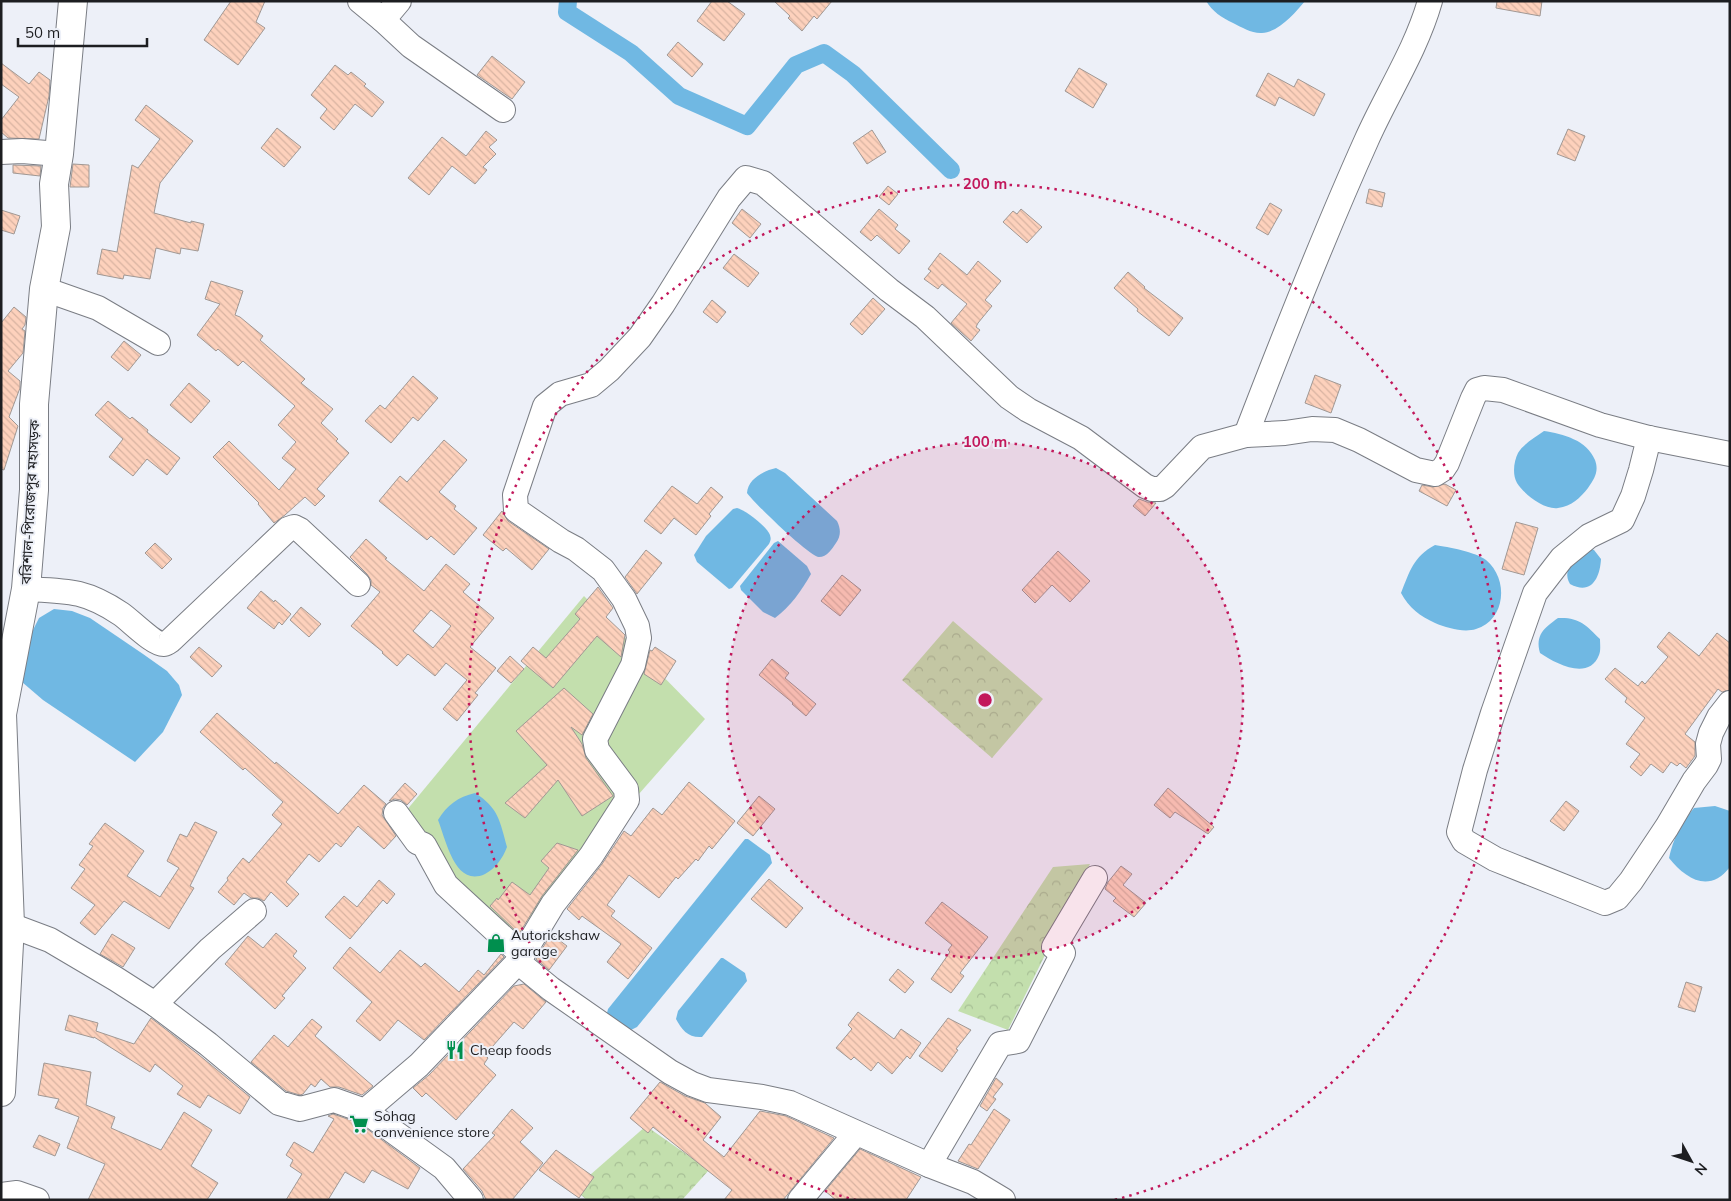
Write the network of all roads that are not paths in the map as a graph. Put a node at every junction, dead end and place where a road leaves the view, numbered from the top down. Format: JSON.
{"nodes":[{"id":1,"x":73,"y":1,"type":"edge"},
{"id":2,"x":360,"y":1,"type":"edge"},
{"id":3,"x":399,"y":1,"type":"edge"},
{"id":4,"x":1430,"y":1,"type":"edge"},
{"id":5,"x":383,"y":20,"type":"junction"},
{"id":6,"x":503,"y":110,"type":"dead end"},
{"id":7,"x":1,"y":152,"type":"edge"},
{"id":8,"x":59,"y":154,"type":"junction"},
{"id":9,"x":44,"y":289,"type":"junction"},
{"id":10,"x":158,"y":343,"type":"dead end"},
{"id":11,"x":1246,"y":436,"type":"junction"},
{"id":12,"x":1649,"y":438,"type":"junction"},
{"id":13,"x":1730,"y":454,"type":"edge"},
{"id":14,"x":358,"y":584,"type":"dead end"},
{"id":15,"x":26,"y":589,"type":"junction"},
{"id":16,"x":1730,"y":703,"type":"edge"},
{"id":17,"x":396,"y":813,"type":"dead end"},
{"id":18,"x":1095,"y":878,"type":"dead end"},
{"id":19,"x":254,"y":912,"type":"dead end"},
{"id":20,"x":10,"y":925,"type":"junction"},
{"id":21,"x":520,"y":959,"type":"junction"},
{"id":22,"x":155,"y":1004,"type":"junction"},
{"id":23,"x":1,"y":1092,"type":"edge"},
{"id":24,"x":365,"y":1112,"type":"junction"},
{"id":25,"x":856,"y":1133,"type":"junction"},
{"id":26,"x":929,"y":1165,"type":"junction"},
{"id":27,"x":1,"y":1194,"type":"edge"},
{"id":28,"x":37,"y":1200,"type":"edge"},
{"id":29,"x":471,"y":1200,"type":"edge"},
{"id":30,"x":800,"y":1200,"type":"edge"},
{"id":31,"x":1003,"y":1200,"type":"edge"}],
"edges":[{"from":1,"to":8,"type":"highway","name":"বরিশাল-পিরোজপুর মহাসড়ক"},
{"from":2,"to":5,"type":"street"},
{"from":3,"to":5,"type":"street"},
{"from":4,"to":11,"type":"street"},
{"from":5,"to":6,"type":"street"},
{"from":7,"to":8,"type":"street"},
{"from":8,"to":9,"type":"highway","name":"বরিশাল-পিরোজপুর মহাসড়ক"},
{"from":9,"to":10,"type":"street"},
{"from":9,"to":15,"type":"highway","name":"বরিশাল-পিরোজপুর মহাসড়ক"},
{"from":11,"to":12,"type":"street"},
{"from":11,"to":21,"type":"street"},
{"from":12,"to":13,"type":"street"},
{"from":12,"to":16,"type":"street"},
{"from":14,"to":15,"type":"street"},
{"from":15,"to":20,"type":"highway","name":"বরিশাল-পিরোজপুর মহাসড়ক"},
{"from":17,"to":21,"type":"street"},
{"from":18,"to":26,"type":"street"},
{"from":19,"to":22,"type":"street"},
{"from":20,"to":22,"type":"street"},
{"from":20,"to":23,"type":"highway","name":"বরিশাল-পিরোজপুর মহাসড়ক"},
{"from":21,"to":24,"type":"street"},
{"from":21,"to":25,"type":"street"},
{"from":22,"to":24,"type":"street"},
{"from":24,"to":29,"type":"street"},
{"from":25,"to":26,"type":"street"},
{"from":25,"to":30,"type":"street"},
{"from":26,"to":31,"type":"street"},
{"from":27,"to":28,"type":"street"}]}
